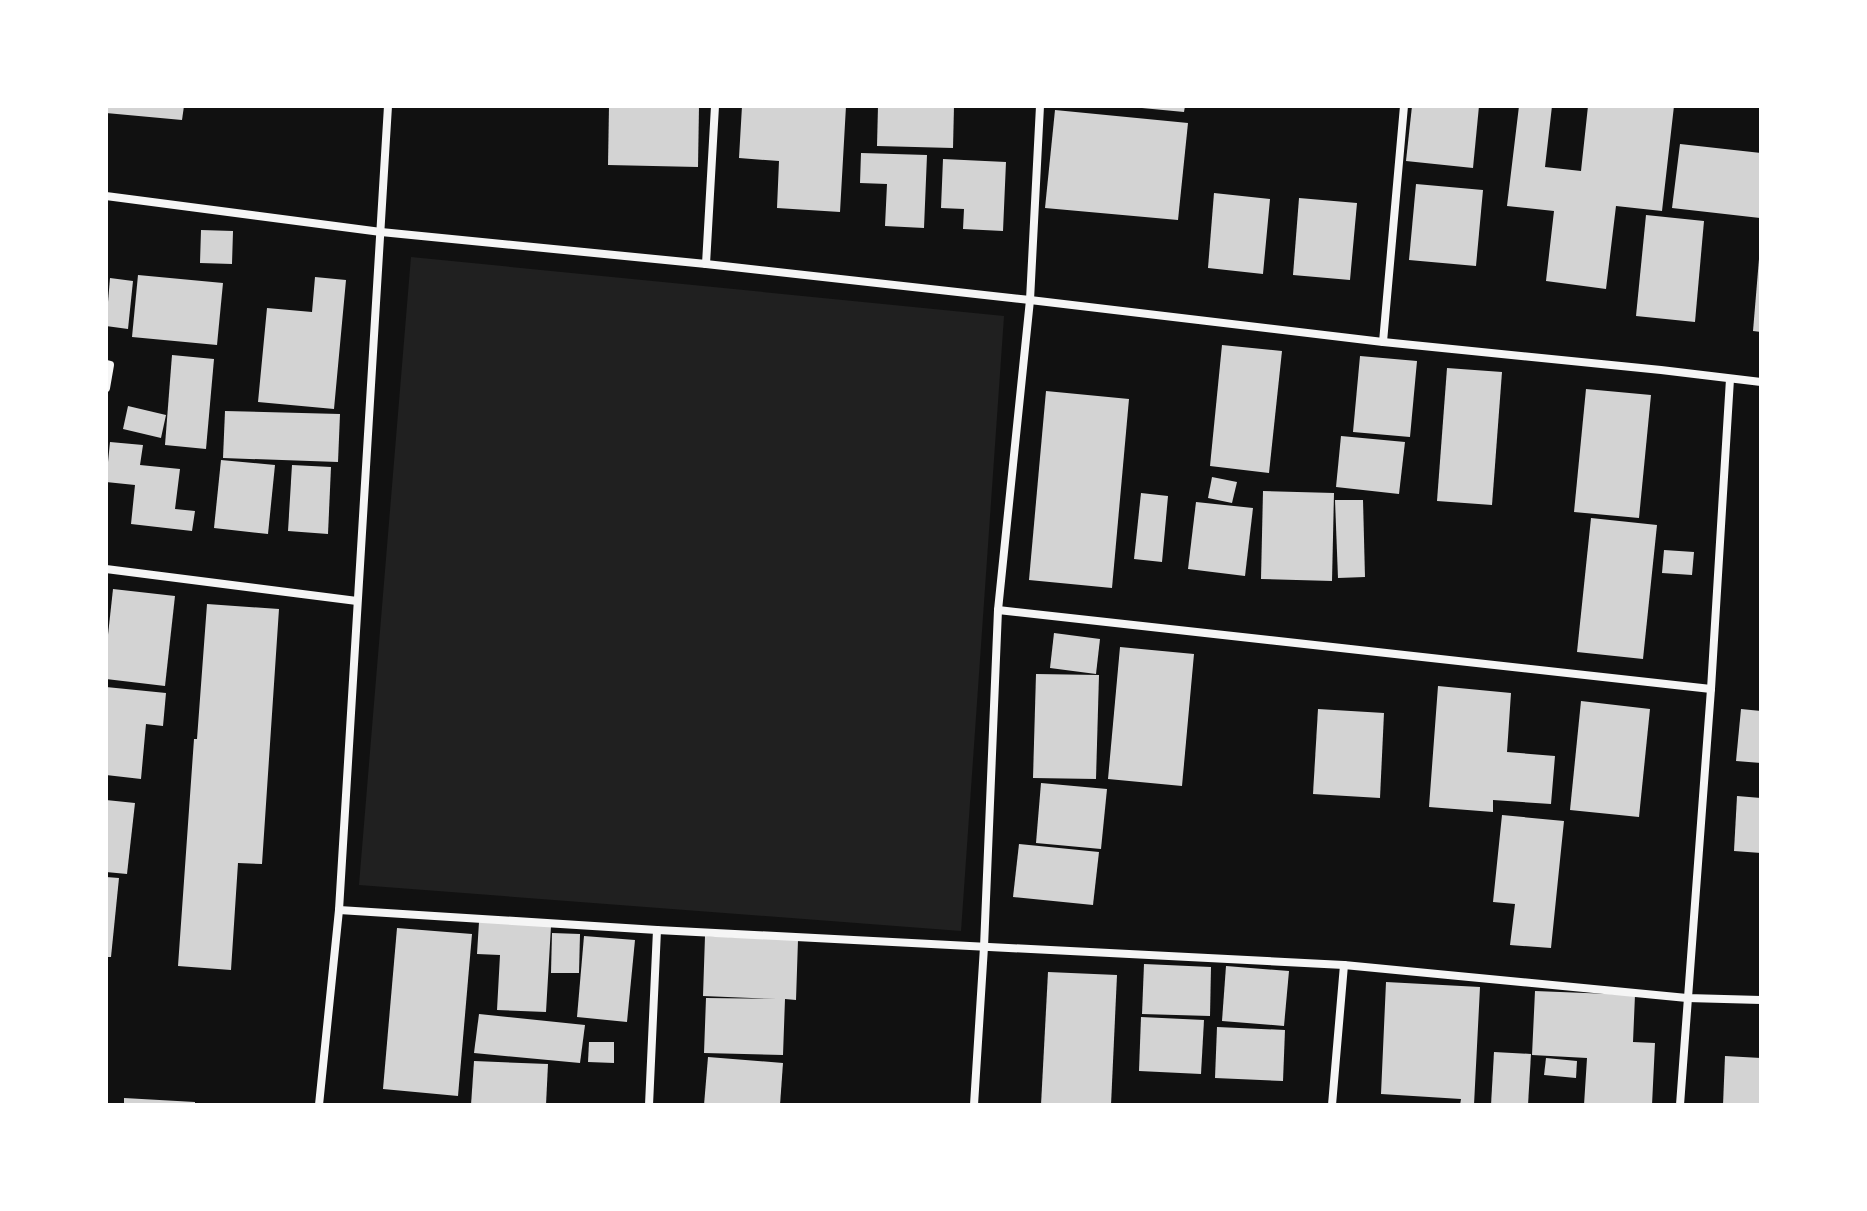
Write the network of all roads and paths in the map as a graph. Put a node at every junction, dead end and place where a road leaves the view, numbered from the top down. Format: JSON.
{"nodes":[{"id":1,"x":388,"y":106,"type":"edge"},
{"id":2,"x":715,"y":106,"type":"edge"},
{"id":3,"x":1040,"y":106,"type":"edge"},
{"id":4,"x":1404,"y":106,"type":"edge"},
{"id":5,"x":106,"y":196,"type":"edge"},
{"id":6,"x":381,"y":232,"type":"junction"},
{"id":7,"x":706,"y":264,"type":"junction"},
{"id":8,"x":1030,"y":300,"type":"junction"},
{"id":9,"x":1383,"y":342,"type":"junction"},
{"id":10,"x":106,"y":364,"type":"edge"},
{"id":11,"x":1730,"y":379,"type":"junction"},
{"id":12,"x":1761,"y":382,"type":"edge"},
{"id":13,"x":106,"y":388,"type":"edge"},
{"id":14,"x":106,"y":569,"type":"edge"},
{"id":15,"x":357,"y":601,"type":"junction"},
{"id":16,"x":998,"y":610,"type":"junction"},
{"id":17,"x":1711,"y":689,"type":"junction"},
{"id":18,"x":339,"y":910,"type":"junction"},
{"id":19,"x":657,"y":930,"type":"junction"},
{"id":20,"x":984,"y":947,"type":"junction"},
{"id":21,"x":1344,"y":965,"type":"junction"},
{"id":22,"x":1687,"y":998,"type":"junction"},
{"id":23,"x":1761,"y":1000,"type":"edge"},
{"id":24,"x":319,"y":1105,"type":"edge"},
{"id":25,"x":649,"y":1105,"type":"edge"},
{"id":26,"x":974,"y":1105,"type":"edge"},
{"id":27,"x":1332,"y":1105,"type":"edge"},
{"id":28,"x":1680,"y":1105,"type":"edge"}],
"edges":[{"from":1,"to":6,"type":"street"},
{"from":2,"to":7,"type":"street"},
{"from":3,"to":8,"type":"street"},
{"from":4,"to":9,"type":"street"},
{"from":5,"to":6,"type":"street"},
{"from":6,"to":7,"type":"street"},
{"from":6,"to":15,"type":"street"},
{"from":7,"to":8,"type":"street"},
{"from":8,"to":9,"type":"street"},
{"from":8,"to":16,"type":"street"},
{"from":9,"to":11,"type":"street"},
{"from":10,"to":13,"type":"street"},
{"from":11,"to":12,"type":"street"},
{"from":11,"to":17,"type":"street"},
{"from":14,"to":15,"type":"street"},
{"from":15,"to":18,"type":"street"},
{"from":16,"to":17,"type":"street"},
{"from":16,"to":20,"type":"street"},
{"from":17,"to":22,"type":"street"},
{"from":18,"to":19,"type":"street"},
{"from":18,"to":24,"type":"street"},
{"from":19,"to":20,"type":"street"},
{"from":19,"to":25,"type":"street"},
{"from":20,"to":21,"type":"street"},
{"from":20,"to":26,"type":"street"},
{"from":21,"to":22,"type":"street"},
{"from":21,"to":27,"type":"street"},
{"from":22,"to":23,"type":"street"},
{"from":22,"to":28,"type":"street"}]}
